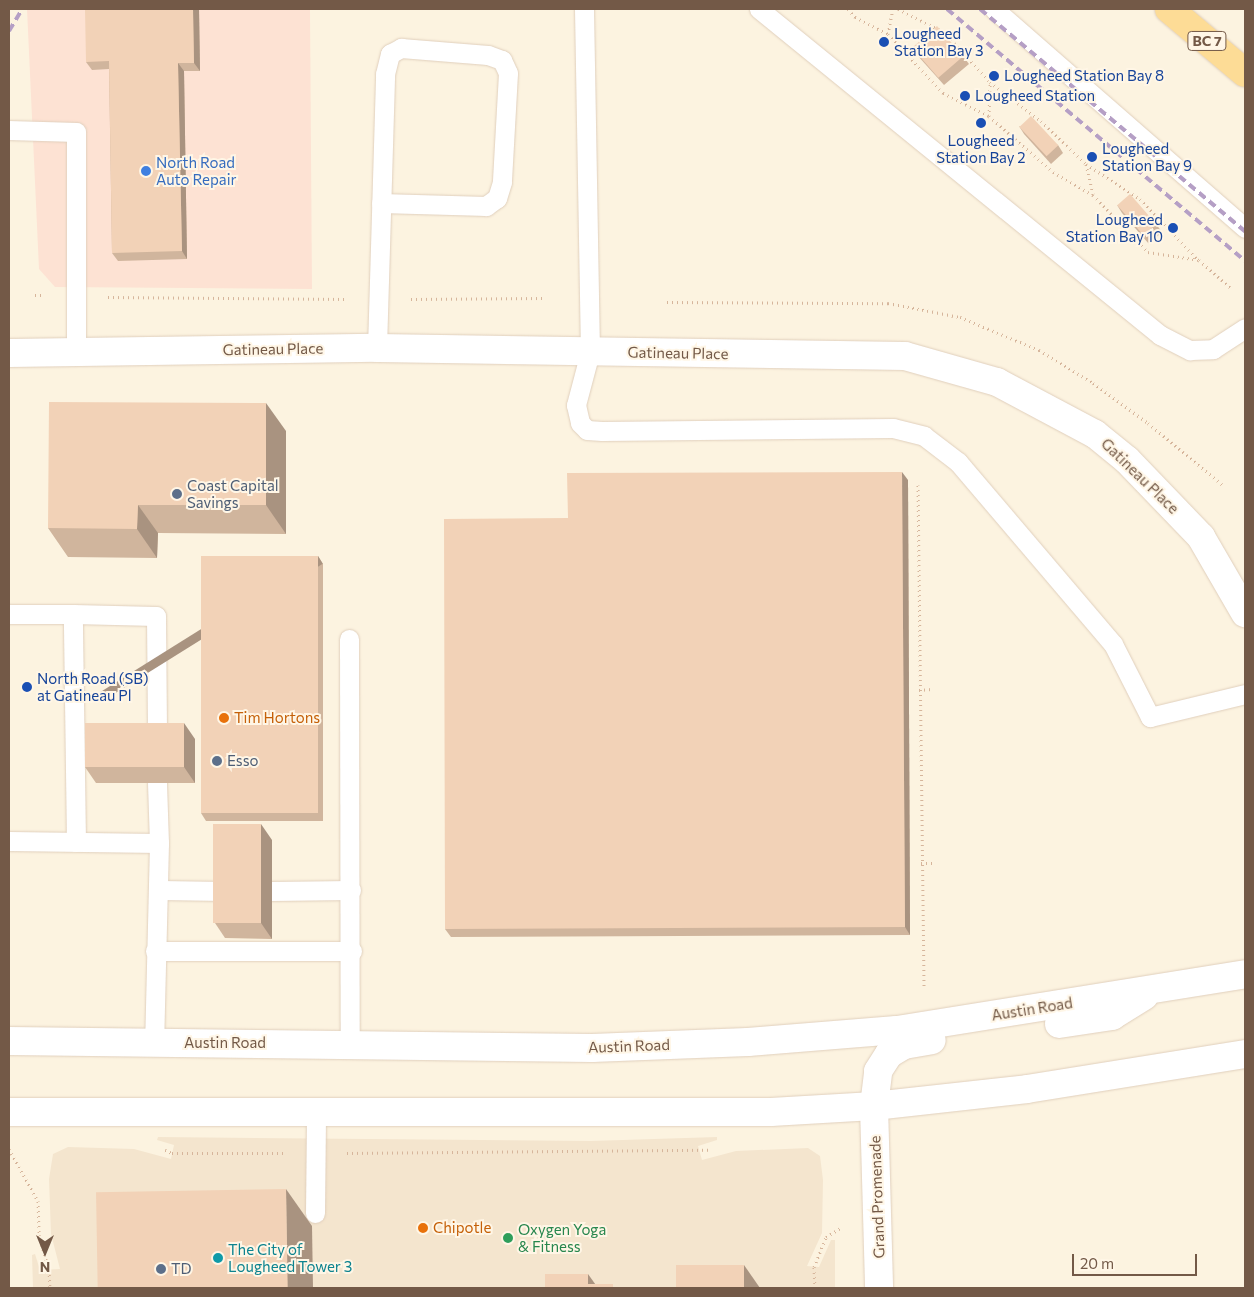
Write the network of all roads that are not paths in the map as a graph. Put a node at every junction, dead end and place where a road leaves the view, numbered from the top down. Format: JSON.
{"nodes":[{"id":1,"x":584,"y":9,"type":"edge"},
{"id":2,"x":759,"y":9,"type":"edge"},
{"id":3,"x":994,"y":9,"type":"edge"},
{"id":4,"x":1169,"y":9,"type":"edge"},
{"id":5,"x":1245,"y":73,"type":"edge"},
{"id":6,"x":9,"y":130,"type":"edge"},
{"id":7,"x":381,"y":203,"type":"junction"},
{"id":8,"x":1245,"y":228,"type":"edge"},
{"id":9,"x":1245,"y":328,"type":"edge"},
{"id":10,"x":377,"y":348,"type":"junction"},
{"id":11,"x":590,"y":352,"type":"junction"},
{"id":12,"x":9,"y":353,"type":"edge"},
{"id":13,"x":76,"y":353,"type":"junction"},
{"id":14,"x":1245,"y":613,"type":"edge"},
{"id":15,"x":9,"y":614,"type":"edge"},
{"id":16,"x":73,"y":614,"type":"junction"},
{"id":17,"x":349,"y":639,"type":"dead end"},
{"id":18,"x":1245,"y":694,"type":"edge"},
{"id":19,"x":157,"y":740,"type":"edge"},
{"id":20,"x":157,"y":783,"type":"edge"},
{"id":21,"x":9,"y":841,"type":"edge"},
{"id":22,"x":76,"y":842,"type":"junction"},
{"id":23,"x":159,"y":843,"type":"junction"},
{"id":24,"x":160,"y":890,"type":"junction"},
{"id":25,"x":351,"y":890,"type":"junction"},
{"id":26,"x":224,"y":891,"type":"edge"},
{"id":27,"x":271,"y":891,"type":"dead end"},
{"id":28,"x":155,"y":951,"type":"junction"},
{"id":29,"x":352,"y":951,"type":"junction"},
{"id":30,"x":1245,"y":974,"type":"edge"},
{"id":31,"x":1154,"y":990,"type":"junction"},
{"id":32,"x":9,"y":1041,"type":"edge"},
{"id":33,"x":154,"y":1043,"type":"junction"},
{"id":34,"x":350,"y":1044,"type":"junction"},
{"id":35,"x":1245,"y":1054,"type":"edge"},
{"id":36,"x":874,"y":1106,"type":"junction"},
{"id":37,"x":9,"y":1112,"type":"edge"},
{"id":38,"x":316,"y":1112,"type":"junction"},
{"id":39,"x":315,"y":1213,"type":"dead end"},
{"id":40,"x":879,"y":1288,"type":"edge"}],
"edges":[{"from":1,"to":11,"type":"lane"},
{"from":2,"to":9,"type":"lane"},
{"from":3,"to":8,"type":"lane"},
{"from":4,"to":5,"type":"main road","number":"BC 7"},
{"from":6,"to":13,"type":"lane"},
{"from":7,"to":7,"type":"lane"},
{"from":7,"to":10,"type":"lane"},
{"from":10,"to":11,"type":"main road","name":"Gatineau Place"},
{"from":10,"to":13,"type":"main road","name":"Gatineau Place"},
{"from":11,"to":14,"type":"main road","name":"Gatineau Place"},
{"from":11,"to":18,"type":"lane"},
{"from":12,"to":13,"type":"main road","name":"Gatineau Place"},
{"from":15,"to":16,"type":"lane"},
{"from":16,"to":19,"type":"lane"},
{"from":16,"to":22,"type":"lane"},
{"from":17,"to":25,"type":"lane"},
{"from":20,"to":23,"type":"lane"},
{"from":21,"to":22,"type":"lane"},
{"from":22,"to":23,"type":"lane"},
{"from":23,"to":24,"type":"lane"},
{"from":24,"to":26,"type":"lane"},
{"from":24,"to":28,"type":"lane"},
{"from":25,"to":27,"type":"lane"},
{"from":25,"to":29,"type":"lane"},
{"from":28,"to":29,"type":"lane"},
{"from":28,"to":33,"type":"lane"},
{"from":29,"to":34,"type":"lane"},
{"from":30,"to":31,"type":"main road","name":"Austin Road"},
{"from":31,"to":34,"type":"main road","name":"Austin Road"},
{"from":31,"to":36,"type":"main road","name":"Grand Promenade"},
{"from":32,"to":33,"type":"main road","name":"Austin Road"},
{"from":33,"to":34,"type":"main road","name":"Austin Road"},
{"from":35,"to":36,"type":"main road"},
{"from":36,"to":38,"type":"main road"},
{"from":36,"to":40,"type":"main road","name":"Grand Promenade"},
{"from":37,"to":38,"type":"main road"},
{"from":38,"to":39,"type":"lane"}]}
